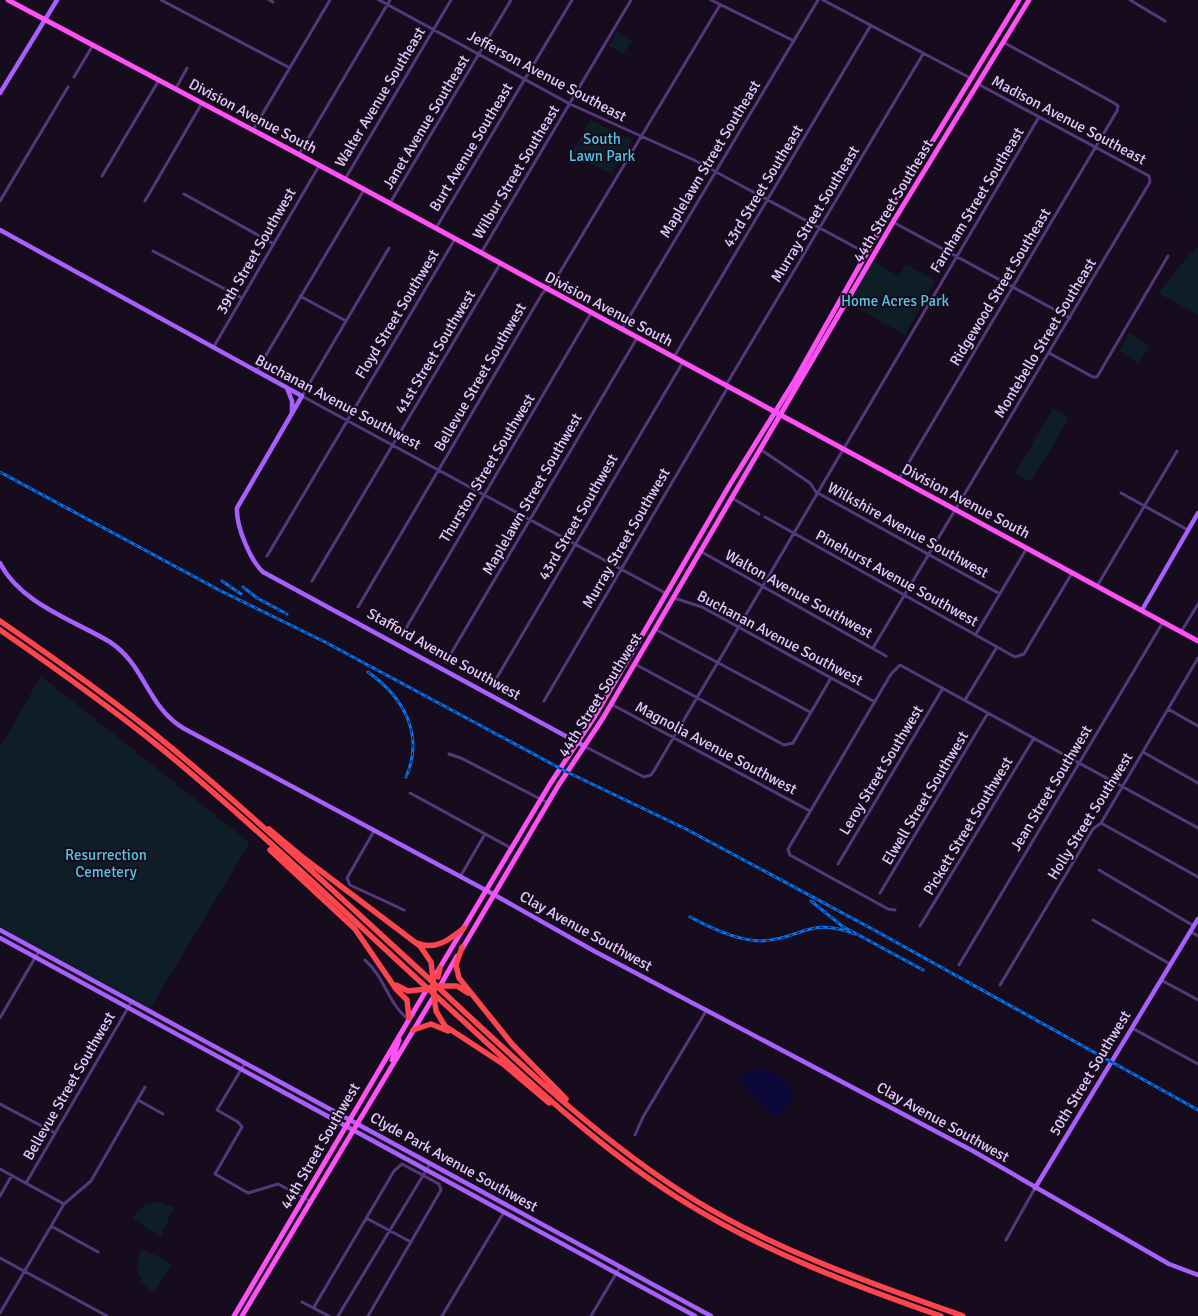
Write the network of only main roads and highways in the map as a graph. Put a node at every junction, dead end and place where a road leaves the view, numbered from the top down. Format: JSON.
{"nodes":[{"id":1,"x":8,"y":0,"type":"edge"},
{"id":2,"x":1029,"y":0,"type":"edge"},
{"id":3,"x":1018,"y":2,"type":"edge"},
{"id":4,"x":1020,"y":14,"type":"junction"},
{"id":5,"x":1001,"y":30,"type":"junction"},
{"id":6,"x":1003,"y":42,"type":"junction"},
{"id":7,"x":972,"y":79,"type":"junction"},
{"id":8,"x":973,"y":92,"type":"junction"},
{"id":9,"x":890,"y":211,"type":"junction"},
{"id":10,"x":893,"y":222,"type":"junction"},
{"id":11,"x":882,"y":225,"type":"junction"},
{"id":12,"x":886,"y":236,"type":"junction"},
{"id":13,"x":774,"y":413,"type":"junction"},
{"id":14,"x":780,"y":416,"type":"junction"},
{"id":15,"x":730,"y":486,"type":"junction"},
{"id":16,"x":732,"y":498,"type":"junction"},
{"id":17,"x":717,"y":507,"type":"junction"},
{"id":18,"x":721,"y":516,"type":"junction"},
{"id":19,"x":709,"y":521,"type":"junction"},
{"id":20,"x":711,"y":534,"type":"junction"},
{"id":21,"x":0,"y":621,"type":"edge"},
{"id":22,"x":0,"y":630,"type":"edge"},
{"id":23,"x":645,"y":630,"type":"junction"},
{"id":24,"x":1198,"y":641,"type":"edge"},
{"id":25,"x":643,"y":649,"type":"junction"},
{"id":26,"x":232,"y":800,"type":"junction"},
{"id":27,"x":247,"y":824,"type":"junction"},
{"id":28,"x":464,"y":928,"type":"junction"},
{"id":29,"x":410,"y":938,"type":"junction"},
{"id":30,"x":462,"y":948,"type":"junction"},
{"id":31,"x":440,"y":968,"type":"joint"},
{"id":32,"x":394,"y":984,"type":"junction"},
{"id":33,"x":434,"y":984,"type":"junction"},
{"id":34,"x":433,"y":1000,"type":"junction"},
{"id":35,"x":478,"y":1003,"type":"junction"},
{"id":36,"x":409,"y":1018,"type":"junction"},
{"id":37,"x":413,"y":1030,"type":"junction"},
{"id":38,"x":399,"y":1035,"type":"junction"},
{"id":39,"x":466,"y":1040,"type":"junction"},
{"id":40,"x":384,"y":1062,"type":"junction"},
{"id":41,"x":391,"y":1065,"type":"junction"},
{"id":42,"x":381,"y":1083,"type":"junction"},
{"id":43,"x":590,"y":1124,"type":"junction"},
{"id":44,"x":604,"y":1145,"type":"junction"},
{"id":45,"x":307,"y":1200,"type":"junction"},
{"id":46,"x":234,"y":1316,"type":"edge"},
{"id":47,"x":242,"y":1316,"type":"edge"},
{"id":48,"x":941,"y":1316,"type":"edge"},
{"id":49,"x":963,"y":1316,"type":"edge"}],
"edges":[{"from":1,"to":13,"type":"main road","name":"Division Avenue South"},
{"from":2,"to":4,"type":"main road","name":"44th Street Southeast"},
{"from":3,"to":4,"type":"main road"},
{"from":3,"to":5,"type":"main road","name":"44th Street Southeast"},
{"from":4,"to":6,"type":"main road","name":"44th Street Southeast"},
{"from":5,"to":6,"type":"main road"},
{"from":5,"to":7,"type":"main road","name":"44th Street Southeast"},
{"from":6,"to":8,"type":"main road","name":"44th Street Southeast"},
{"from":7,"to":8,"type":"main road"},
{"from":7,"to":9,"type":"main road","name":"44th Street Southeast"},
{"from":8,"to":10,"type":"main road","name":"44th Street Southeast"},
{"from":9,"to":10,"type":"main road"},
{"from":9,"to":11,"type":"main road","name":"44th Street Southeast"},
{"from":10,"to":12,"type":"main road","name":"44th Street Southeast"},
{"from":11,"to":12,"type":"main road"},
{"from":11,"to":13,"type":"main road","name":"44th Street Southeast"},
{"from":12,"to":14,"type":"main road","name":"44th Street Southeast"},
{"from":13,"to":14,"type":"main road","name":"Division Avenue South"},
{"from":13,"to":15,"type":"main road","name":"44th Street Southwest"},
{"from":14,"to":16,"type":"main road","name":"44th Street Southwest"},
{"from":14,"to":24,"type":"main road","name":"Division Avenue South"},
{"from":15,"to":16,"type":"main road"},
{"from":15,"to":17,"type":"main road","name":"44th Street Southwest"},
{"from":16,"to":18,"type":"main road","name":"44th Street Southwest"},
{"from":17,"to":18,"type":"main road"},
{"from":17,"to":19,"type":"main road","name":"44th Street Southwest"},
{"from":18,"to":20,"type":"main road","name":"44th Street Southwest"},
{"from":19,"to":20,"type":"main road"},
{"from":19,"to":23,"type":"main road","name":"44th Street Southwest"},
{"from":20,"to":25,"type":"main road","name":"44th Street Southwest"},
{"from":21,"to":26,"type":"highway"},
{"from":22,"to":27,"type":"highway"},
{"from":23,"to":25,"type":"main road"},
{"from":23,"to":28,"type":"main road","name":"44th Street Southwest"},
{"from":25,"to":30,"type":"main road","name":"44th Street Southwest"},
{"from":26,"to":29,"type":"highway"},
{"from":26,"to":43,"type":"highway"},
{"from":27,"to":32,"type":"highway"},
{"from":27,"to":44,"type":"highway"},
{"from":28,"to":29,"type":"highway"},
{"from":28,"to":31,"type":"main road","name":"44th Street Southwest"},
{"from":29,"to":33,"type":"highway"},
{"from":30,"to":33,"type":"main road","name":"44th Street Southwest"},
{"from":30,"to":35,"type":"highway"},
{"from":31,"to":33,"type":"highway"},
{"from":32,"to":33,"type":"highway"},
{"from":32,"to":36,"type":"highway"},
{"from":33,"to":34,"type":"highway","bridge":true},
{"from":33,"to":35,"type":"highway"},
{"from":33,"to":36,"type":"main road","name":"44th Street Southwest"},
{"from":34,"to":37,"type":"main road","name":"44th Street Southwest"},
{"from":34,"to":39,"type":"highway"},
{"from":35,"to":43,"type":"highway"},
{"from":36,"to":38,"type":"main road","name":"44th Street Southwest"},
{"from":37,"to":39,"type":"highway"},
{"from":37,"to":41,"type":"main road","name":"44th Street Southwest"},
{"from":38,"to":40,"type":"main road","name":"44th Street Southwest"},
{"from":38,"to":41,"type":"main road"},
{"from":39,"to":44,"type":"highway"},
{"from":40,"to":42,"type":"main road"},
{"from":40,"to":45,"type":"main road","name":"44th Street Southwest"},
{"from":41,"to":42,"type":"main road","name":"44th Street Southwest"},
{"from":42,"to":45,"type":"main road","name":"44th Street Southwest"},
{"from":43,"to":49,"type":"highway"},
{"from":44,"to":48,"type":"highway"},
{"from":45,"to":46,"type":"main road","name":"44th Street Southwest"},
{"from":45,"to":47,"type":"main road","name":"44th Street Southwest"}]}
